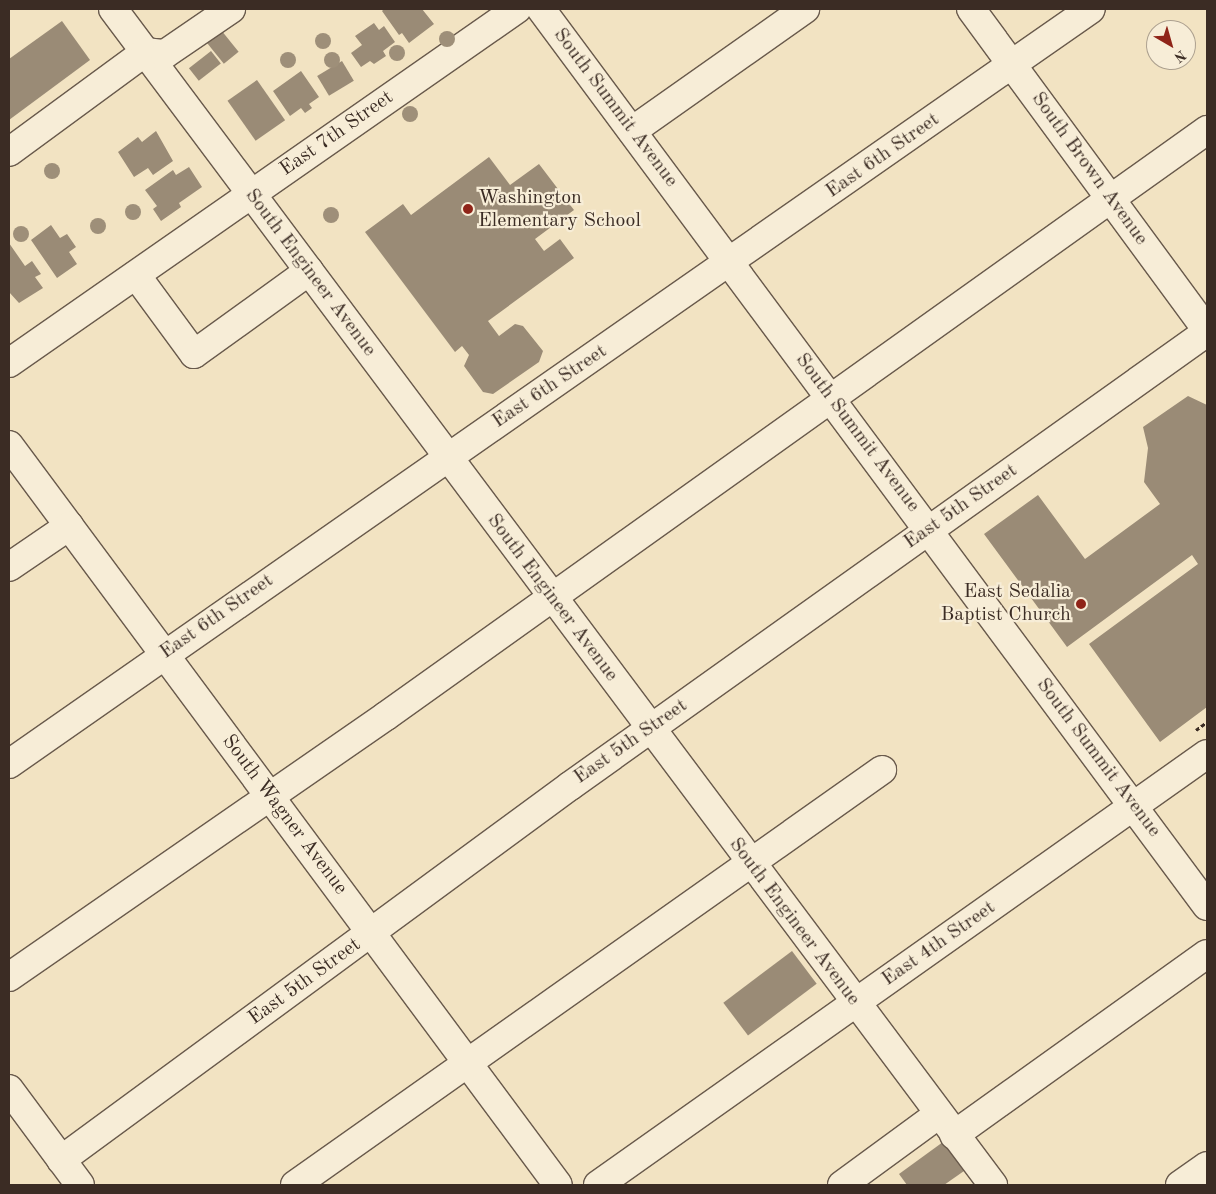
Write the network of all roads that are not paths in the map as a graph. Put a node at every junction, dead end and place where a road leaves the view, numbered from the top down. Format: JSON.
{"nodes":[{"id":1,"x":113,"y":9,"type":"edge"},
{"id":2,"x":231,"y":9,"type":"edge"},
{"id":3,"x":517,"y":9,"type":"edge"},
{"id":4,"x":541,"y":9,"type":"edge"},
{"id":5,"x":805,"y":9,"type":"edge"},
{"id":6,"x":970,"y":9,"type":"edge"},
{"id":7,"x":1091,"y":9,"type":"edge"},
{"id":8,"x":145,"y":52,"type":"junction"},
{"id":9,"x":1012,"y":65,"type":"junction"},
{"id":10,"x":1207,"y":130,"type":"edge"},
{"id":11,"x":632,"y":131,"type":"junction"},
{"id":12,"x":9,"y":152,"type":"edge"},
{"id":13,"x":251,"y":194,"type":"junction"},
{"id":14,"x":1111,"y":199,"type":"junction"},
{"id":15,"x":730,"y":263,"type":"junction"},
{"id":16,"x":309,"y":271,"type":"junction"},
{"id":17,"x":136,"y":275,"type":"junction"},
{"id":18,"x":1207,"y":331,"type":"edge"},
{"id":19,"x":9,"y":363,"type":"edge"},
{"id":20,"x":831,"y":399,"type":"junction"},
{"id":21,"x":9,"y":445,"type":"edge"},
{"id":22,"x":447,"y":458,"type":"junction"},
{"id":23,"x":69,"y":526,"type":"junction"},
{"id":24,"x":929,"y":530,"type":"junction"},
{"id":25,"x":9,"y":567,"type":"edge"},
{"id":26,"x":552,"y":598,"type":"junction"},
{"id":27,"x":164,"y":654,"type":"junction"},
{"id":28,"x":650,"y":729,"type":"junction"},
{"id":29,"x":1207,"y":754,"type":"edge"},
{"id":30,"x":9,"y":764,"type":"edge"},
{"id":31,"x":882,"y":770,"type":"dead end"},
{"id":32,"x":270,"y":797,"type":"junction"},
{"id":33,"x":1134,"y":806,"type":"junction"},
{"id":34,"x":750,"y":863,"type":"junction"},
{"id":35,"x":1207,"y":906,"type":"edge"},
{"id":36,"x":371,"y":933,"type":"junction"},
{"id":37,"x":1207,"y":954,"type":"edge"},
{"id":38,"x":9,"y":977,"type":"edge"},
{"id":39,"x":855,"y":1004,"type":"junction"},
{"id":40,"x":468,"y":1063,"type":"junction"},
{"id":41,"x":9,"y":1089,"type":"edge"},
{"id":42,"x":946,"y":1125,"type":"junction"},
{"id":43,"x":61,"y":1160,"type":"junction"},
{"id":44,"x":1207,"y":1166,"type":"edge"},
{"id":45,"x":80,"y":1185,"type":"edge"},
{"id":46,"x":295,"y":1185,"type":"edge"},
{"id":47,"x":558,"y":1185,"type":"edge"},
{"id":48,"x":598,"y":1185,"type":"edge"},
{"id":49,"x":842,"y":1185,"type":"edge"},
{"id":50,"x":993,"y":1185,"type":"edge"},
{"id":51,"x":1180,"y":1185,"type":"edge"}],
"edges":[{"from":1,"to":8,"type":"street","name":"South Engineer Avenue"},
{"from":2,"to":8,"type":"street"},
{"from":3,"to":13,"type":"street","name":"East 7th Street"},
{"from":4,"to":11,"type":"street","name":"South Summit Avenue"},
{"from":5,"to":11,"type":"street"},
{"from":6,"to":9,"type":"street","name":"South Brown Avenue"},
{"from":7,"to":9,"type":"street","name":"East 6th Street"},
{"from":8,"to":12,"type":"street"},
{"from":8,"to":13,"type":"street","name":"South Engineer Avenue"},
{"from":9,"to":14,"type":"street","name":"South Brown Avenue"},
{"from":9,"to":15,"type":"street","name":"East 6th Street"},
{"from":10,"to":14,"type":"street"},
{"from":11,"to":15,"type":"street","name":"South Summit Avenue"},
{"from":13,"to":16,"type":"street","name":"South Engineer Avenue"},
{"from":13,"to":17,"type":"street","name":"East 7th Street"},
{"from":14,"to":18,"type":"street","name":"South Brown Avenue"},
{"from":14,"to":20,"type":"street"},
{"from":15,"to":20,"type":"street","name":"South Summit Avenue"},
{"from":15,"to":22,"type":"street","name":"East 6th Street"},
{"from":16,"to":17,"type":"street"},
{"from":16,"to":22,"type":"street","name":"South Engineer Avenue"},
{"from":17,"to":19,"type":"street","name":"East 7th Street"},
{"from":18,"to":24,"type":"street","name":"East 5th Street"},
{"from":20,"to":24,"type":"street","name":"South Summit Avenue"},
{"from":20,"to":26,"type":"street"},
{"from":21,"to":23,"type":"street","name":"South Wagner Avenue"},
{"from":22,"to":26,"type":"street","name":"South Engineer Avenue"},
{"from":22,"to":27,"type":"street","name":"East 6th Street"},
{"from":23,"to":25,"type":"street"},
{"from":23,"to":27,"type":"street","name":"South Wagner Avenue"},
{"from":24,"to":28,"type":"street","name":"East 5th Street"},
{"from":24,"to":33,"type":"street","name":"South Summit Avenue"},
{"from":26,"to":28,"type":"street","name":"South Engineer Avenue"},
{"from":26,"to":32,"type":"street"},
{"from":27,"to":30,"type":"street","name":"East 6th Street"},
{"from":27,"to":32,"type":"street","name":"South Wagner Avenue"},
{"from":28,"to":34,"type":"street","name":"South Engineer Avenue"},
{"from":28,"to":36,"type":"street","name":"East 5th Street"},
{"from":29,"to":33,"type":"street","name":"East 4th Street"},
{"from":31,"to":34,"type":"street"},
{"from":32,"to":36,"type":"street","name":"South Wagner Avenue"},
{"from":32,"to":38,"type":"street"},
{"from":33,"to":35,"type":"street","name":"South Summit Avenue"},
{"from":33,"to":39,"type":"street","name":"East 4th Street"},
{"from":34,"to":39,"type":"street","name":"South Engineer Avenue"},
{"from":34,"to":40,"type":"street"},
{"from":36,"to":40,"type":"street","name":"South Wagner Avenue"},
{"from":36,"to":43,"type":"street","name":"East 5th Street"},
{"from":37,"to":42,"type":"street"},
{"from":39,"to":42,"type":"street","name":"South Engineer Avenue"},
{"from":39,"to":48,"type":"street","name":"East 4th Street"},
{"from":40,"to":46,"type":"street"},
{"from":40,"to":47,"type":"street","name":"South Wagner Avenue"},
{"from":41,"to":43,"type":"street"},
{"from":42,"to":49,"type":"street"},
{"from":42,"to":50,"type":"street","name":"South Engineer Avenue"},
{"from":43,"to":45,"type":"street"},
{"from":44,"to":51,"type":"street"}]}
